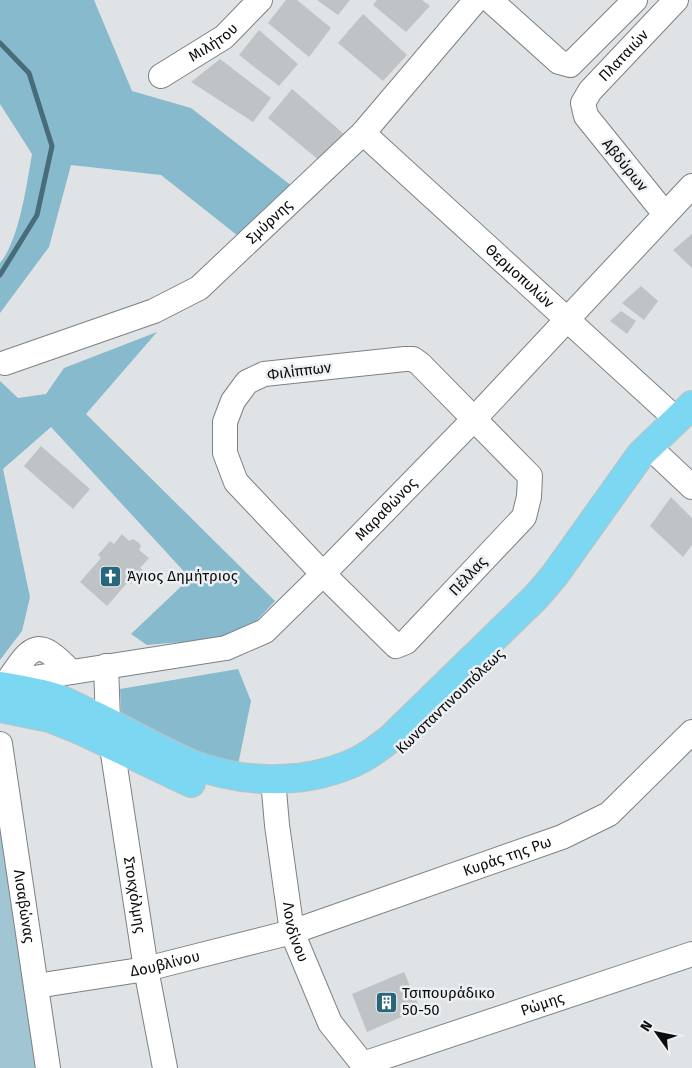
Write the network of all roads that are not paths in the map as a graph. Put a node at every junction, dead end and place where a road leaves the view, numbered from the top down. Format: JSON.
{"nodes":[{"id":1,"x":260,"y":0,"type":"edge"},
{"id":2,"x":476,"y":0,"type":"edge"},
{"id":3,"x":490,"y":0,"type":"edge"},
{"id":4,"x":634,"y":0,"type":"edge"},
{"id":5,"x":676,"y":0,"type":"edge"},
{"id":6,"x":161,"y":76,"type":"dead end"},
{"id":7,"x":586,"y":116,"type":"joint"},
{"id":8,"x":364,"y":133,"type":"junction"},
{"id":9,"x":692,"y":186,"type":"edge"},
{"id":10,"x":665,"y":214,"type":"junction"},
{"id":11,"x":567,"y":319,"type":"junction"},
{"id":12,"x":6,"y":363,"type":"dead end"},
{"id":13,"x":684,"y":412,"type":"edge"},
{"id":14,"x":474,"y":418,"type":"junction"},
{"id":15,"x":658,"y":454,"type":"junction"},
{"id":16,"x":692,"y":487,"type":"edge"},
{"id":17,"x":323,"y":574,"type":"junction"},
{"id":18,"x":106,"y":666,"type":"junction"},
{"id":19,"x":7,"y":693,"type":"edge"},
{"id":20,"x":692,"y":732,"type":"edge"},
{"id":21,"x":110,"y":734,"type":"junction"},
{"id":22,"x":0,"y":744,"type":"edge"},
{"id":23,"x":274,"y":787,"type":"junction"},
{"id":24,"x":292,"y":932,"type":"junction"},
{"id":25,"x":692,"y":954,"type":"edge"},
{"id":26,"x":146,"y":970,"type":"junction"},
{"id":27,"x":36,"y":986,"type":"junction"},
{"id":28,"x":364,"y":1066,"type":"edge"},
{"id":29,"x":48,"y":1068,"type":"edge"},
{"id":30,"x":166,"y":1068,"type":"edge"}],
"edges":[{"from":1,"to":6,"type":"street","name":"Μιλήτου"},
{"from":2,"to":8,"type":"street","name":"Σμύρνης"},
{"from":3,"to":4,"type":"street","name":"Πλαταιών"},
{"from":5,"to":7,"type":"street","name":"Πλαταιών"},
{"from":7,"to":10,"type":"street","name":"Αβδύρων"},
{"from":8,"to":11,"type":"street","name":"Θερμοπυλών"},
{"from":8,"to":12,"type":"street","name":"Σμύρνης"},
{"from":9,"to":10,"type":"street","name":"Μαραθώνος"},
{"from":10,"to":11,"type":"street","name":"Μαραθώνος"},
{"from":11,"to":13,"type":"street","name":"Θερμοπυλών"},
{"from":11,"to":14,"type":"street","name":"Μαραθώνος"},
{"from":13,"to":15,"type":"main road","name":"Κωνσταντινουπόλεως"},
{"from":13,"to":23,"type":"main road","name":"Κωνσταντινουπόλεως"},
{"from":14,"to":17,"type":"street","name":"Μαραθώνος"},
{"from":14,"to":17,"type":"street","name":"Πέλλας"},
{"from":14,"to":17,"type":"street","name":"Φιλίππων"},
{"from":15,"to":16,"type":"street"},
{"from":15,"to":23,"type":"main road","name":"Κωνσταντινουπόλεως"},
{"from":17,"to":18,"type":"street","name":"Μαραθώνος"},
{"from":18,"to":19,"type":"street","name":"Μαραθώνος"},
{"from":18,"to":21,"type":"street","name":"Στοκχόλμης"},
{"from":19,"to":21,"type":"main road","name":"Κωνσταντινουπόλεως"},
{"from":20,"to":24,"type":"street","name":"Κυράς της Ρω"},
{"from":21,"to":23,"type":"main road","name":"Κωνσταντινουπόλεως"},
{"from":21,"to":26,"type":"street","name":"Στοκχόλμης"},
{"from":22,"to":27,"type":"street","name":"Λισαβώνας"},
{"from":23,"to":24,"type":"street","name":"Λονδίνου"},
{"from":24,"to":26,"type":"street","name":"Δουβλίνου"},
{"from":24,"to":28,"type":"street","name":"Λονδίνου"},
{"from":25,"to":28,"type":"street","name":"Ρώμης"},
{"from":26,"to":27,"type":"street","name":"Δουβλίνου"},
{"from":26,"to":30,"type":"street","name":"Στοκχόλμης"},
{"from":27,"to":29,"type":"street","name":"Λισαβώνας"}]}
